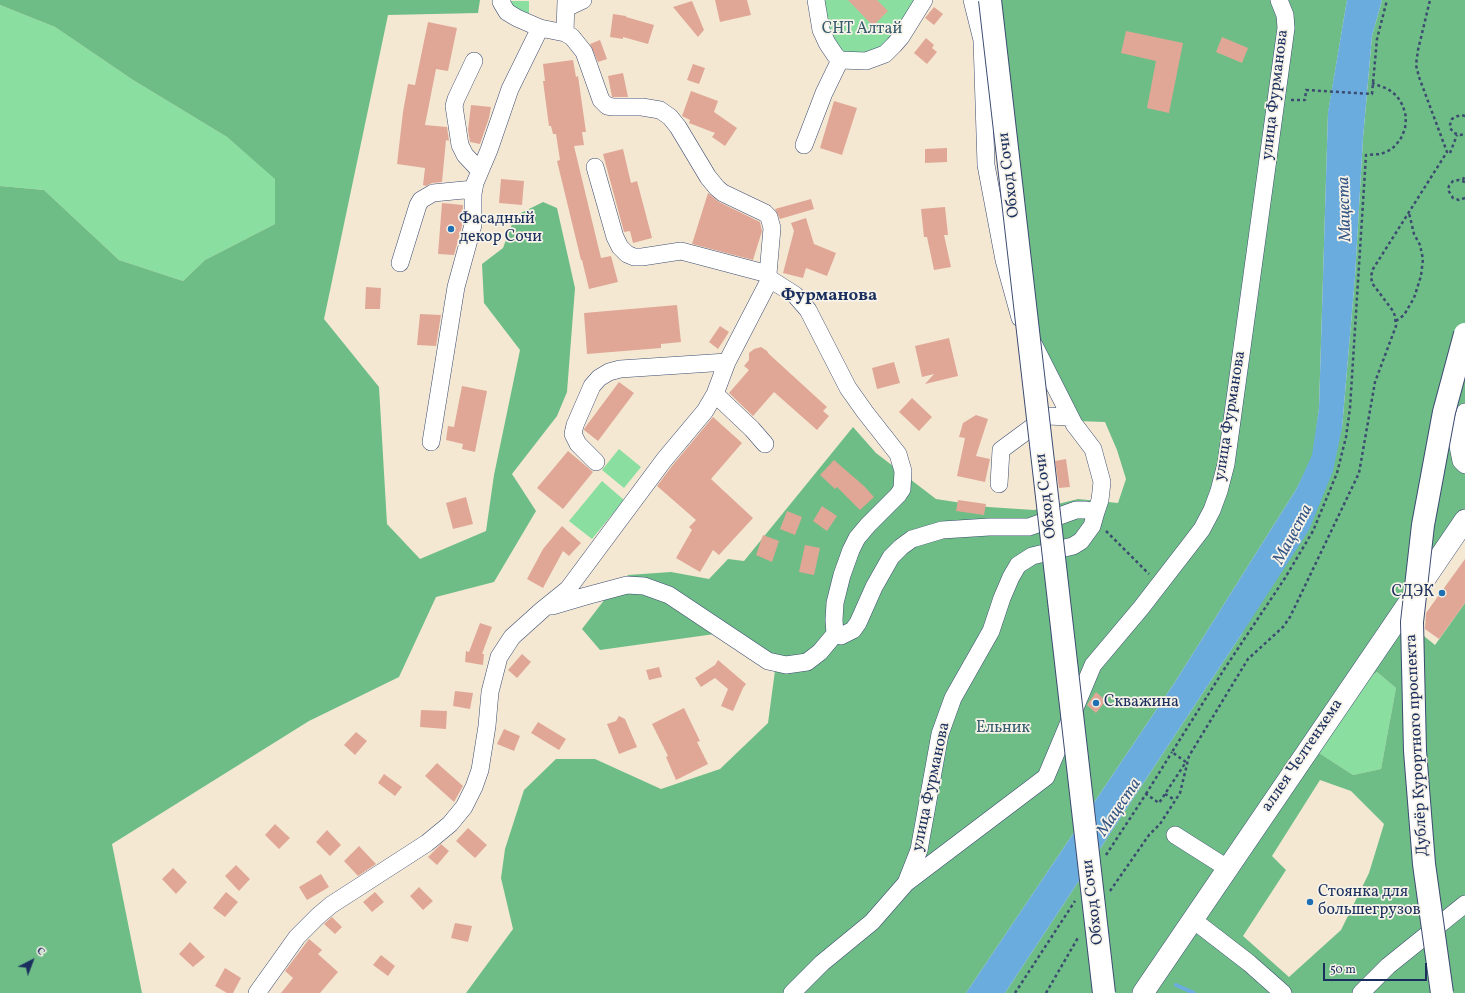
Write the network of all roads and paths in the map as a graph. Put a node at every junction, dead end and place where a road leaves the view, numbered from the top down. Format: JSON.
{"nodes":[{"id":1,"x":502,"y":0,"type":"edge"},
{"id":2,"x":583,"y":0,"type":"edge"},
{"id":3,"x":816,"y":0,"type":"edge"},
{"id":4,"x":924,"y":0,"type":"edge"},
{"id":5,"x":972,"y":0,"type":"edge"},
{"id":6,"x":990,"y":0,"type":"edge"},
{"id":7,"x":1279,"y":0,"type":"edge"},
{"id":8,"x":1387,"y":0,"type":"edge"},
{"id":9,"x":1430,"y":0,"type":"edge"},
{"id":10,"x":566,"y":4,"type":"edge"},
{"id":11,"x":540,"y":28,"type":"junction"},
{"id":12,"x":565,"y":33,"type":"junction"},
{"id":13,"x":840,"y":60,"type":"junction"},
{"id":14,"x":474,"y":61,"type":"dead end"},
{"id":15,"x":1372,"y":83,"type":"junction"},
{"id":16,"x":1305,"y":100,"type":"dead end"},
{"id":17,"x":1465,"y":116,"type":"edge"},
{"id":18,"x":1465,"y":134,"type":"edge"},
{"id":19,"x":1457,"y":135,"type":"junction"},
{"id":20,"x":804,"y":145,"type":"dead end"},
{"id":21,"x":1450,"y":153,"type":"dead end"},
{"id":22,"x":595,"y":167,"type":"dead end"},
{"id":23,"x":480,"y":171,"type":"junction"},
{"id":24,"x":1465,"y":175,"type":"edge"},
{"id":25,"x":1464,"y":181,"type":"edge"},
{"id":26,"x":474,"y":189,"type":"junction"},
{"id":27,"x":1465,"y":198,"type":"edge"},
{"id":28,"x":1409,"y":213,"type":"junction"},
{"id":29,"x":400,"y":263,"type":"dead end"},
{"id":30,"x":769,"y":277,"type":"junction"},
{"id":31,"x":1396,"y":321,"type":"junction"},
{"id":32,"x":1465,"y":334,"type":"edge"},
{"id":33,"x":727,"y":362,"type":"junction"},
{"id":34,"x":715,"y":394,"type":"junction"},
{"id":35,"x":1465,"y":412,"type":"edge"},
{"id":36,"x":1070,"y":417,"type":"junction"},
{"id":37,"x":431,"y":442,"type":"dead end"},
{"id":38,"x":765,"y":444,"type":"dead end"},
{"id":39,"x":596,"y":462,"type":"dead end"},
{"id":40,"x":1465,"y":465,"type":"edge"},
{"id":41,"x":999,"y":484,"type":"dead end"},
{"id":42,"x":1095,"y":516,"type":"junction"},
{"id":43,"x":1465,"y":520,"type":"edge"},
{"id":44,"x":1159,"y":585,"type":"junction"},
{"id":45,"x":542,"y":610,"type":"junction"},
{"id":46,"x":835,"y":634,"type":"junction"},
{"id":47,"x":1172,"y":752,"type":"junction"},
{"id":48,"x":1165,"y":794,"type":"junction"},
{"id":49,"x":1175,"y":800,"type":"junction"},
{"id":50,"x":1175,"y":834,"type":"dead end"},
{"id":51,"x":1227,"y":868,"type":"junction"},
{"id":52,"x":906,"y":883,"type":"junction"},
{"id":53,"x":1109,"y":893,"type":"dead end"},
{"id":54,"x":1465,"y":904,"type":"edge"},
{"id":55,"x":1192,"y":919,"type":"junction"},
{"id":56,"x":1082,"y":932,"type":"dead end"},
{"id":57,"x":261,"y":987,"type":"edge"},
{"id":58,"x":792,"y":993,"type":"edge"},
{"id":59,"x":1046,"y":993,"type":"edge"},
{"id":60,"x":1104,"y":993,"type":"edge"},
{"id":61,"x":1143,"y":993,"type":"edge"},
{"id":62,"x":1283,"y":993,"type":"edge"},
{"id":63,"x":1361,"y":993,"type":"edge"},
{"id":64,"x":1442,"y":993,"type":"edge"}],
"edges":[{"from":1,"to":11,"type":"street"},
{"from":2,"to":10,"type":"street"},
{"from":3,"to":13,"type":"street"},
{"from":4,"to":13,"type":"street"},
{"from":5,"to":36,"type":"street","name":"улица Фурманова"},
{"from":6,"to":60,"type":"highway","name":"Обход Сочи","bridge":true},
{"from":7,"to":44,"type":"street","name":"улица Фурманова"},
{"from":8,"to":15,"type":"path"},
{"from":9,"to":28,"type":"path"},
{"from":10,"to":12,"type":"street"},
{"from":11,"to":12,"type":"street"},
{"from":11,"to":23,"type":"street"},
{"from":12,"to":30,"type":"street"},
{"from":13,"to":20,"type":"street"},
{"from":14,"to":23,"type":"street"},
{"from":15,"to":16,"type":"path"},
{"from":15,"to":47,"type":"path"},
{"from":17,"to":19,"type":"path"},
{"from":18,"to":19,"type":"path"},
{"from":19,"to":21,"type":"path"},
{"from":22,"to":30,"type":"street"},
{"from":23,"to":26,"type":"street"},
{"from":24,"to":25,"type":"path"},
{"from":25,"to":27,"type":"path"},
{"from":26,"to":29,"type":"street"},
{"from":26,"to":37,"type":"street"},
{"from":28,"to":31,"type":"path"},
{"from":28,"to":31,"type":"path"},
{"from":30,"to":33,"type":"street"},
{"from":30,"to":46,"type":"street"},
{"from":31,"to":49,"type":"path"},
{"from":32,"to":64,"type":"highway","name":"Дублёр Курортного проспекта","bridge":true},
{"from":33,"to":34,"type":"street"},
{"from":33,"to":39,"type":"street"},
{"from":34,"to":38,"type":"street"},
{"from":34,"to":45,"type":"street"},
{"from":35,"to":40,"type":"street"},
{"from":36,"to":41,"type":"street"},
{"from":36,"to":42,"type":"street","name":"улица Фурманова"},
{"from":42,"to":44,"type":"path"},
{"from":42,"to":46,"type":"street"},
{"from":42,"to":52,"type":"street","name":"улица Фурманова"},
{"from":43,"to":51,"type":"main road","name":"аллея Челтенхема"},
{"from":44,"to":52,"type":"street","name":"улица Фурманова"},
{"from":45,"to":46,"type":"street"},
{"from":45,"to":57,"type":"street"},
{"from":47,"to":48,"type":"path"},
{"from":47,"to":48,"type":"path"},
{"from":48,"to":49,"type":"path"},
{"from":49,"to":53,"type":"path"},
{"from":50,"to":51,"type":"street"},
{"from":51,"to":55,"type":"main road","name":"аллея Челтенхема"},
{"from":52,"to":58,"type":"street","name":"улица Фурманова"},
{"from":54,"to":63,"type":"street"},
{"from":55,"to":61,"type":"main road","name":"аллея Челтенхема"},
{"from":55,"to":62,"type":"street"},
{"from":56,"to":59,"type":"path"}]}
